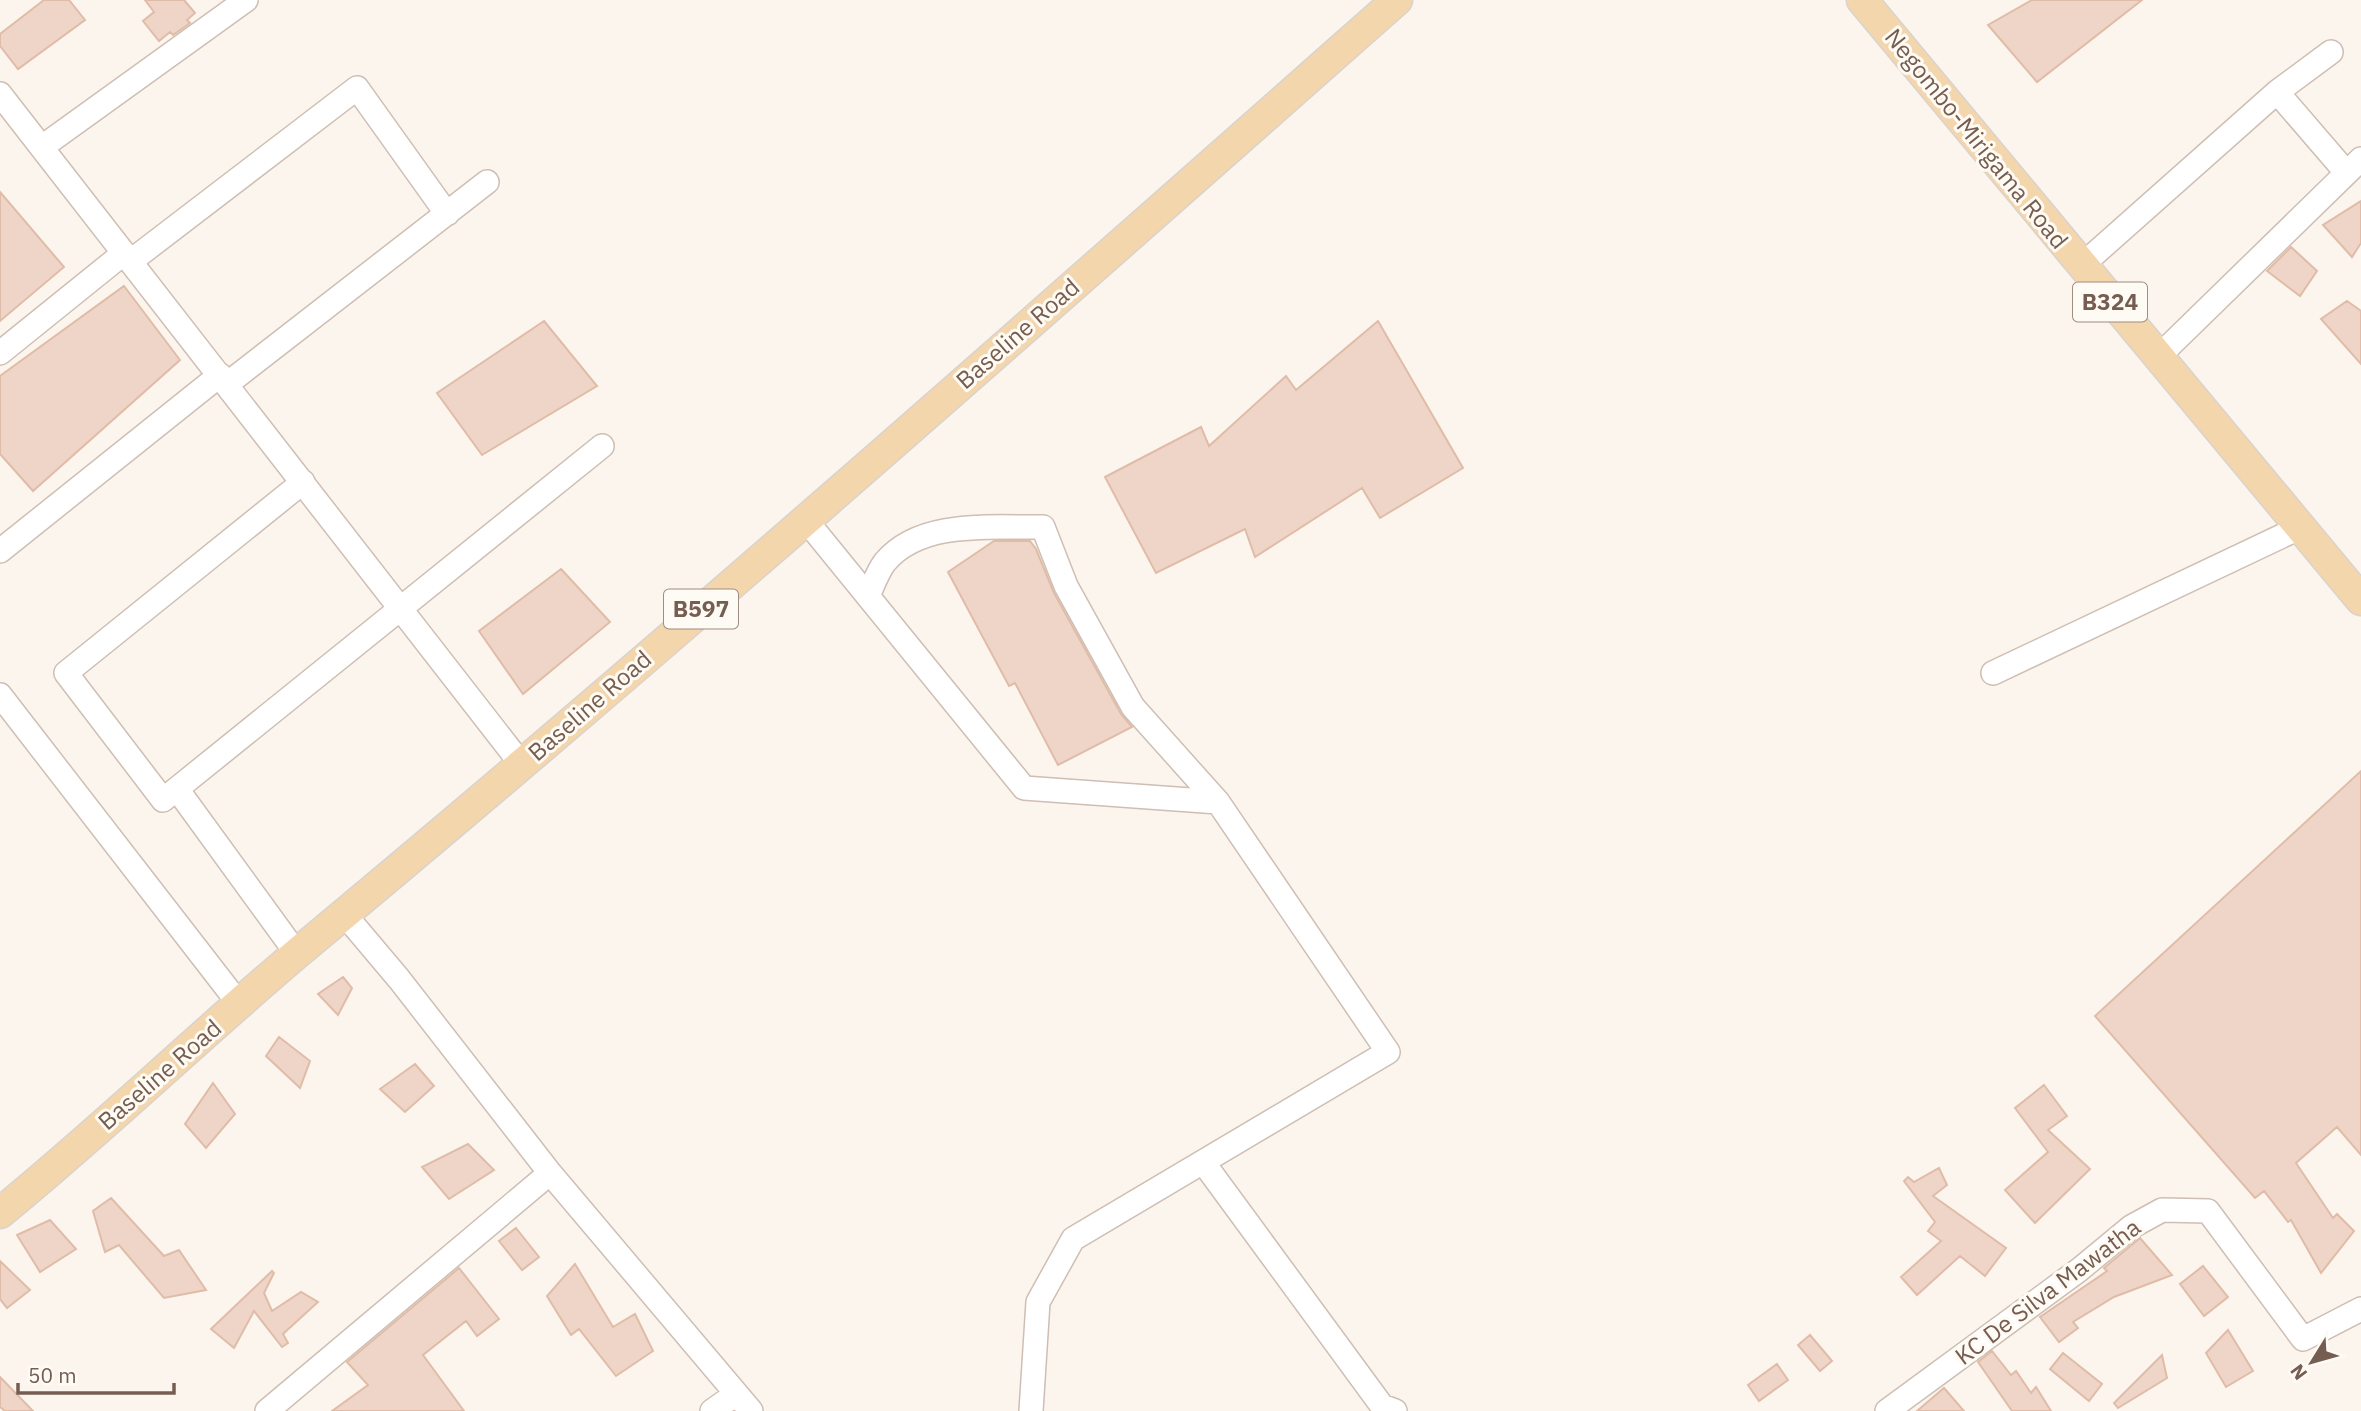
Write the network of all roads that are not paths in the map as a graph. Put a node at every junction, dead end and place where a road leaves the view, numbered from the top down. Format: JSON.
{"nodes":[{"id":1,"x":246,"y":0,"type":"edge"},
{"id":2,"x":1397,"y":0,"type":"edge"},
{"id":3,"x":1862,"y":0,"type":"edge"},
{"id":4,"x":2331,"y":52,"type":"dead end"},
{"id":5,"x":2277,"y":92,"type":"junction"},
{"id":6,"x":0,"y":94,"type":"edge"},
{"id":7,"x":8,"y":121,"type":"edge"},
{"id":8,"x":42,"y":147,"type":"junction"},
{"id":9,"x":2353,"y":165,"type":"edge"},
{"id":10,"x":487,"y":182,"type":"dead end"},
{"id":11,"x":447,"y":214,"type":"junction"},
{"id":12,"x":128,"y":257,"type":"junction"},
{"id":13,"x":2081,"y":266,"type":"junction"},
{"id":14,"x":0,"y":353,"type":"edge"},
{"id":15,"x":2157,"y":358,"type":"junction"},
{"id":16,"x":224,"y":380,"type":"junction"},
{"id":17,"x":602,"y":446,"type":"dead end"},
{"id":18,"x":303,"y":482,"type":"junction"},
{"id":19,"x":804,"y":519,"type":"junction"},
{"id":20,"x":2301,"y":527,"type":"junction"},
{"id":21,"x":0,"y":551,"type":"edge"},
{"id":22,"x":868,"y":596,"type":"junction"},
{"id":23,"x":2361,"y":600,"type":"edge"},
{"id":24,"x":402,"y":609,"type":"junction"},
{"id":25,"x":1993,"y":673,"type":"dead end"},
{"id":26,"x":0,"y":695,"type":"edge"},
{"id":27,"x":522,"y":765,"type":"junction"},
{"id":28,"x":177,"y":789,"type":"junction"},
{"id":29,"x":1218,"y":802,"type":"junction"},
{"id":30,"x":345,"y":915,"type":"junction"},
{"id":31,"x":298,"y":954,"type":"junction"},
{"id":32,"x":240,"y":1005,"type":"junction"},
{"id":33,"x":1203,"y":1162,"type":"junction"},
{"id":34,"x":550,"y":1173,"type":"junction"},
{"id":35,"x":0,"y":1213,"type":"edge"},
{"id":36,"x":2361,"y":1309,"type":"edge"},
{"id":37,"x":744,"y":1402,"type":"edge"},
{"id":38,"x":267,"y":1411,"type":"edge"},
{"id":39,"x":712,"y":1411,"type":"edge"},
{"id":40,"x":1031,"y":1411,"type":"edge"},
{"id":41,"x":1395,"y":1411,"type":"edge"},
{"id":42,"x":1886,"y":1411,"type":"edge"}],
"edges":[{"from":1,"to":8,"type":"street"},
{"from":2,"to":19,"type":"main road","name":"Baseline Road","number":"B597"},
{"from":3,"to":13,"type":"main road","name":"Negombo-Mirigama Road","number":"B324"},
{"from":4,"to":5,"type":"street"},
{"from":5,"to":9,"type":"street"},
{"from":5,"to":13,"type":"street"},
{"from":6,"to":7,"type":"street"},
{"from":7,"to":8,"type":"street"},
{"from":8,"to":12,"type":"street"},
{"from":9,"to":15,"type":"street"},
{"from":10,"to":11,"type":"street"},
{"from":11,"to":12,"type":"street"},
{"from":11,"to":16,"type":"street"},
{"from":12,"to":14,"type":"street"},
{"from":12,"to":16,"type":"street"},
{"from":13,"to":15,"type":"main road","name":"Negombo-Mirigama Road","number":"B324"},
{"from":15,"to":20,"type":"main road","name":"Negombo-Mirigama Road","number":"B324"},
{"from":16,"to":18,"type":"street"},
{"from":16,"to":21,"type":"street"},
{"from":17,"to":24,"type":"street"},
{"from":18,"to":24,"type":"street"},
{"from":18,"to":28,"type":"street"},
{"from":19,"to":22,"type":"street"},
{"from":19,"to":27,"type":"main road","name":"Baseline Road","number":"B597"},
{"from":20,"to":23,"type":"main road","name":"Negombo-Mirigama Road","number":"B324"},
{"from":20,"to":25,"type":"street"},
{"from":22,"to":29,"type":"street"},
{"from":22,"to":29,"type":"street"},
{"from":24,"to":27,"type":"street"},
{"from":24,"to":28,"type":"street"},
{"from":26,"to":32,"type":"street"},
{"from":27,"to":30,"type":"main road","name":"Baseline Road","number":"B597"},
{"from":28,"to":31,"type":"street"},
{"from":29,"to":33,"type":"street"},
{"from":30,"to":31,"type":"main road","name":"Baseline Road","number":"B597"},
{"from":30,"to":34,"type":"street"},
{"from":31,"to":32,"type":"main road","name":"Baseline Road","number":"B597"},
{"from":32,"to":35,"type":"main road","name":"Baseline Road","number":"B597"},
{"from":33,"to":40,"type":"street"},
{"from":33,"to":41,"type":"street"},
{"from":34,"to":37,"type":"street"},
{"from":34,"to":38,"type":"street"},
{"from":36,"to":42,"type":"street","name":"KC De Silva Mawatha"},
{"from":37,"to":39,"type":"street"}]}
